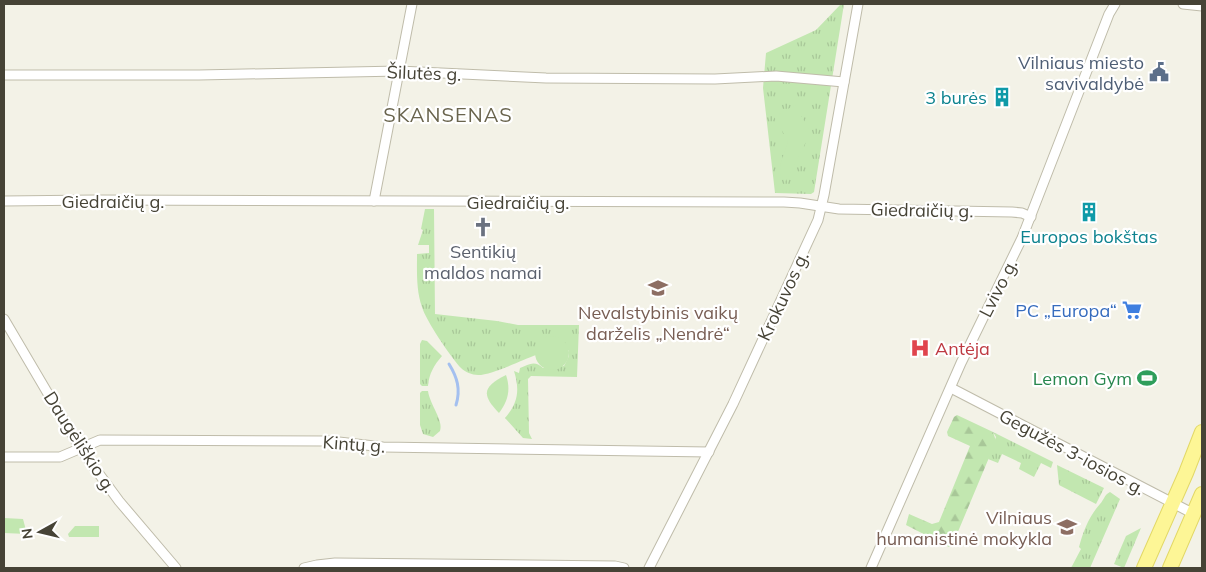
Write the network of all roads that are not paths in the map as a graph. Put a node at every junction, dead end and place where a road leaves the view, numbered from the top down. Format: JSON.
{"nodes":[{"id":1,"x":412,"y":4,"type":"edge"},
{"id":2,"x":858,"y":4,"type":"edge"},
{"id":3,"x":1115,"y":4,"type":"edge"},
{"id":4,"x":1183,"y":4,"type":"edge"},
{"id":5,"x":1202,"y":6,"type":"edge"},
{"id":6,"x":399,"y":71,"type":"junction"},
{"id":7,"x":4,"y":75,"type":"edge"},
{"id":8,"x":844,"y":82,"type":"junction"},
{"id":9,"x":4,"y":201,"type":"edge"},
{"id":10,"x":374,"y":201,"type":"junction"},
{"id":11,"x":822,"y":206,"type":"junction"},
{"id":12,"x":1031,"y":217,"type":"junction"},
{"id":13,"x":4,"y":319,"type":"edge"},
{"id":14,"x":951,"y":388,"type":"junction"},
{"id":15,"x":1202,"y":432,"type":"edge"},
{"id":16,"x":80,"y":448,"type":"junction"},
{"id":17,"x":709,"y":452,"type":"junction"},
{"id":18,"x":4,"y":457,"type":"edge"},
{"id":19,"x":1202,"y":494,"type":"edge"},
{"id":20,"x":1173,"y":504,"type":"junction"},
{"id":21,"x":1194,"y":514,"type":"junction"},
{"id":22,"x":167,"y":557,"type":"junction"},
{"id":23,"x":167,"y":568,"type":"edge"},
{"id":24,"x":176,"y":568,"type":"edge"},
{"id":25,"x":304,"y":568,"type":"edge"},
{"id":26,"x":624,"y":568,"type":"edge"},
{"id":27,"x":649,"y":568,"type":"edge"},
{"id":28,"x":871,"y":568,"type":"edge"},
{"id":29,"x":1144,"y":568,"type":"edge"},
{"id":30,"x":1170,"y":568,"type":"edge"}],
"edges":[{"from":1,"to":6,"type":"street"},
{"from":2,"to":8,"type":"street","name":"Krokuvos g."},
{"from":3,"to":12,"type":"street","name":"Lvivo g."},
{"from":4,"to":5,"type":"street"},
{"from":6,"to":7,"type":"street","name":"Šilutės g."},
{"from":6,"to":8,"type":"street","name":"Šilutės g."},
{"from":6,"to":10,"type":"street"},
{"from":8,"to":11,"type":"street","name":"Krokuvos g."},
{"from":9,"to":10,"type":"street","name":"Giedraičių g."},
{"from":10,"to":11,"type":"street","name":"Giedraičių g."},
{"from":11,"to":12,"type":"street","name":"Giedraičių g."},
{"from":11,"to":17,"type":"street","name":"Krokuvos g."},
{"from":12,"to":14,"type":"street","name":"Lvivo g."},
{"from":13,"to":16,"type":"street","name":"Daugėliškio g."},
{"from":14,"to":20,"type":"street","name":"Gegužės 3-iosios g."},
{"from":14,"to":28,"type":"street","name":"Lvivo g."},
{"from":15,"to":20,"type":"main road"},
{"from":16,"to":17,"type":"street","name":"Kintų g."},
{"from":16,"to":18,"type":"street","name":"Kintų g."},
{"from":16,"to":22,"type":"street","name":"Daugėliškio g."},
{"from":17,"to":27,"type":"street","name":"Krokuvos g."},
{"from":19,"to":21,"type":"main road"},
{"from":20,"to":21,"type":"street","name":"Gegužės 3-iosios g."},
{"from":20,"to":29,"type":"main road"},
{"from":21,"to":30,"type":"main road"},
{"from":22,"to":23,"type":"street"},
{"from":22,"to":24,"type":"street","name":"Daugėliškio g."},
{"from":25,"to":26,"type":"street"}]}
